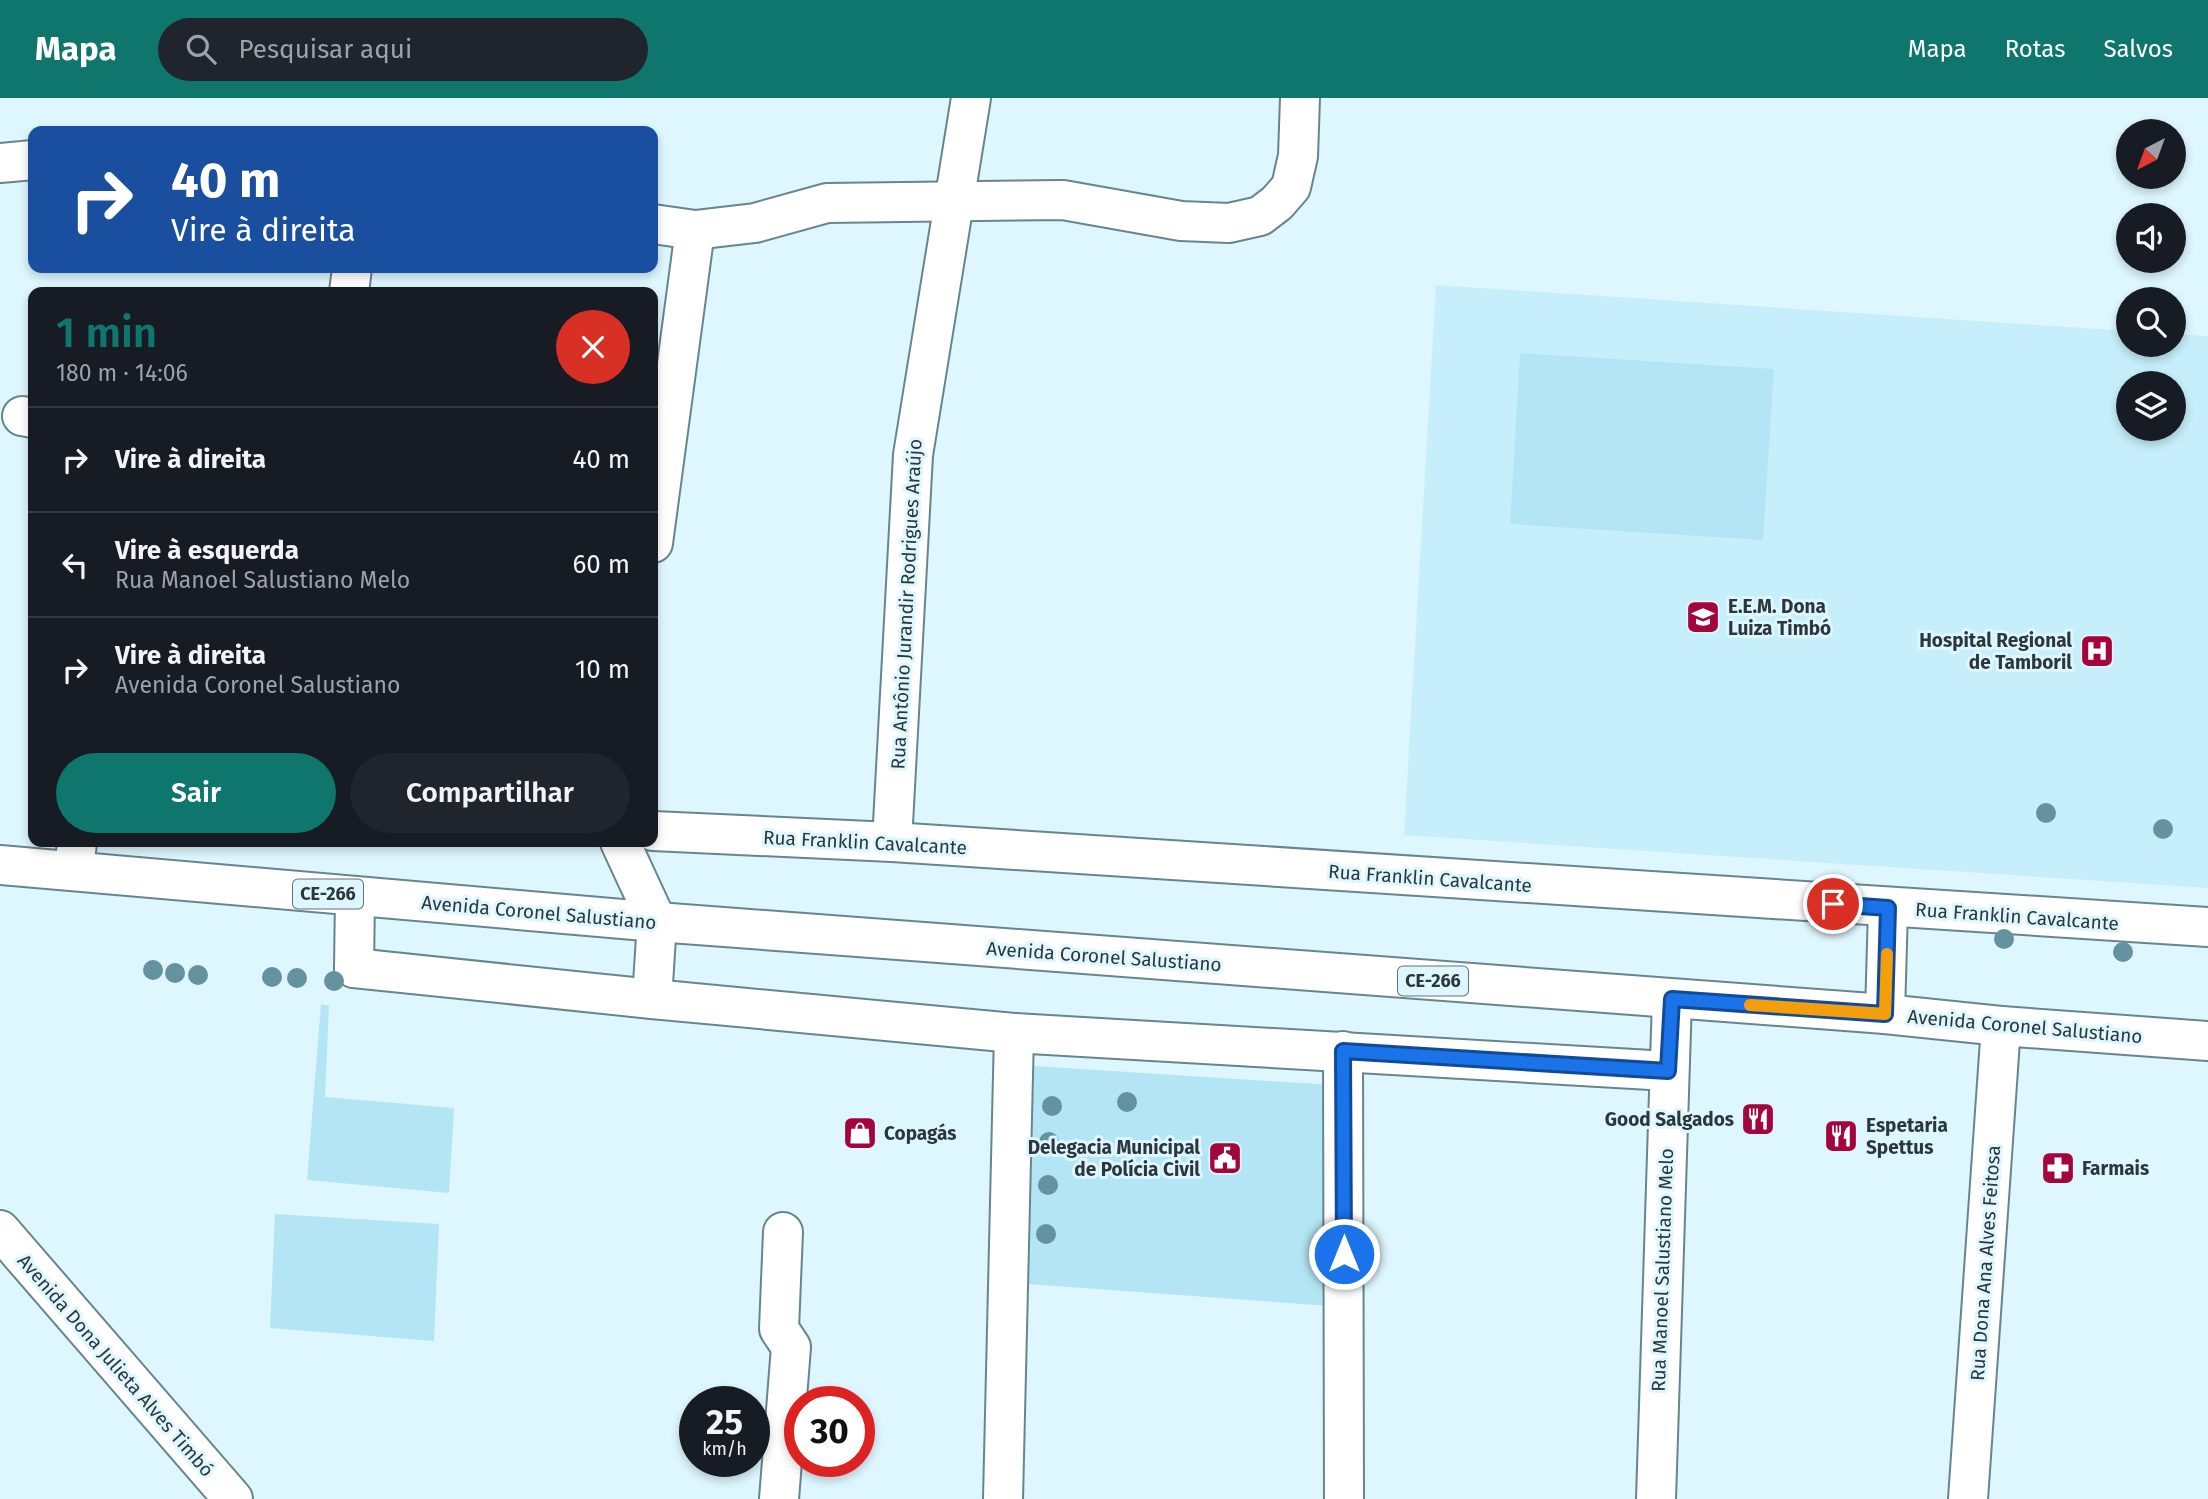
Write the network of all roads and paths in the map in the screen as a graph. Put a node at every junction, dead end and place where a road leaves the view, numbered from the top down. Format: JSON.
{"nodes":[{"id":1,"x":971,"y":98,"type":"edge"},
{"id":2,"x":1300,"y":98,"type":"edge"},
{"id":3,"x":28,"y":160,"type":"edge"},
{"id":4,"x":0,"y":163,"type":"edge"},
{"id":5,"x":954,"y":201,"type":"junction"},
{"id":6,"x":658,"y":225,"type":"edge"},
{"id":7,"x":695,"y":230,"type":"junction"},
{"id":8,"x":658,"y":500,"type":"edge"},
{"id":9,"x":658,"y":831,"type":"edge"},
{"id":10,"x":892,"y":842,"type":"junction"},
{"id":11,"x":622,"y":847,"type":"edge"},
{"id":12,"x":75,"y":856,"type":"edge"},
{"id":13,"x":0,"y":865,"type":"edge"},
{"id":14,"x":355,"y":896,"type":"junction"},
{"id":15,"x":1888,"y":908,"type":"junction"},
{"id":16,"x":657,"y":922,"type":"junction"},
{"id":17,"x":2208,"y":928,"type":"edge"},
{"id":18,"x":652,"y":999,"type":"junction"},
{"id":19,"x":1672,"y":999,"type":"junction"},
{"id":20,"x":1885,"y":1014,"type":"junction"},
{"id":21,"x":2001,"y":1026,"type":"junction"},
{"id":22,"x":1014,"y":1033,"type":"junction"},
{"id":23,"x":2208,"y":1041,"type":"edge"},
{"id":24,"x":1343,"y":1051,"type":"junction"},
{"id":25,"x":1668,"y":1071,"type":"junction"},
{"id":26,"x":783,"y":1232,"type":"dead end"},
{"id":27,"x":6,"y":1246,"type":"edge"},
{"id":28,"x":233,"y":1499,"type":"edge"},
{"id":29,"x":779,"y":1499,"type":"edge"},
{"id":30,"x":1003,"y":1499,"type":"edge"},
{"id":31,"x":1344,"y":1499,"type":"edge"},
{"id":32,"x":1656,"y":1499,"type":"edge"},
{"id":33,"x":1968,"y":1499,"type":"edge"}],
"edges":[{"from":1,"to":5,"type":"street","name":"Rua Antônio Jurandir Rodrigues Araújo"},
{"from":2,"to":5,"type":"street"},
{"from":3,"to":4,"type":"street"},
{"from":5,"to":7,"type":"street"},
{"from":5,"to":10,"type":"street","name":"Rua Antônio Jurandir Rodrigues Araújo"},
{"from":6,"to":7,"type":"street"},
{"from":7,"to":8,"type":"street"},
{"from":9,"to":10,"type":"street","name":"Rua Franklin Cavalcante"},
{"from":10,"to":15,"type":"street","name":"Rua Franklin Cavalcante"},
{"from":11,"to":16,"type":"street"},
{"from":12,"to":13,"type":"street","name":"Avenida Coronel Salustiano","number":"CE-266"},
{"from":12,"to":14,"type":"street","name":"Avenida Coronel Salustiano","number":"CE-266"},
{"from":14,"to":16,"type":"street","name":"Avenida Coronel Salustiano","number":"CE-266"},
{"from":14,"to":18,"type":"street"},
{"from":15,"to":17,"type":"street","name":"Rua Franklin Cavalcante"},
{"from":15,"to":20,"type":"street"},
{"from":16,"to":18,"type":"street"},
{"from":16,"to":19,"type":"street","name":"Avenida Coronel Salustiano","number":"CE-266"},
{"from":18,"to":22,"type":"street"},
{"from":19,"to":20,"type":"street","name":"Avenida Coronel Salustiano","number":"CE-266"},
{"from":19,"to":25,"type":"street","name":"Rua Manoel Salustiano Melo"},
{"from":20,"to":21,"type":"street","name":"Avenida Coronel Salustiano","number":"CE-266"},
{"from":21,"to":23,"type":"street","name":"Avenida Coronel Salustiano","number":"CE-266"},
{"from":21,"to":33,"type":"street","name":"Rua Dona Ana Alves Feitosa"},
{"from":22,"to":24,"type":"street"},
{"from":22,"to":30,"type":"street"},
{"from":24,"to":25,"type":"street"},
{"from":24,"to":31,"type":"street"},
{"from":25,"to":32,"type":"street","name":"Rua Manoel Salustiano Melo"},
{"from":26,"to":29,"type":"street"},
{"from":27,"to":28,"type":"street","name":"Avenida Dona Julieta Alves Timbó"}]}
